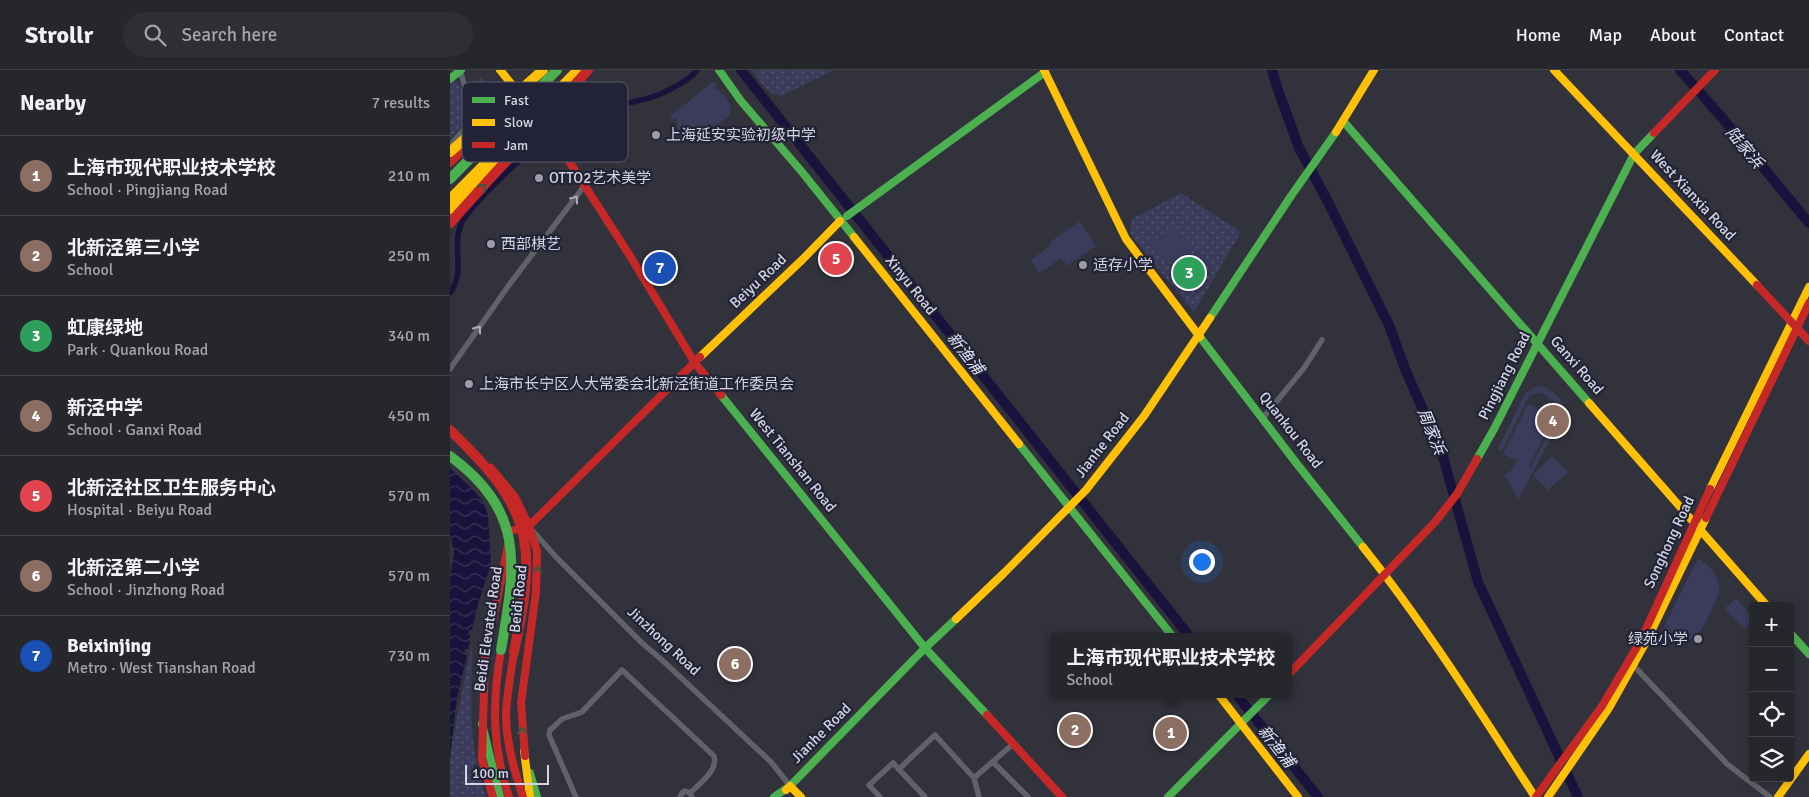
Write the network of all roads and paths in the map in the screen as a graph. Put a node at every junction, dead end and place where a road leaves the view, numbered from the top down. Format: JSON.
{"nodes":[{"id":1,"x":461,"y":70,"type":"edge"},
{"id":2,"x":500,"y":70,"type":"edge"},
{"id":3,"x":542,"y":70,"type":"edge"},
{"id":4,"x":557,"y":70,"type":"edge"},
{"id":5,"x":578,"y":70,"type":"edge"},
{"id":6,"x":582,"y":70,"type":"edge"},
{"id":7,"x":588,"y":70,"type":"edge"},
{"id":8,"x":719,"y":70,"type":"edge"},
{"id":9,"x":1374,"y":70,"type":"edge"},
{"id":10,"x":1554,"y":70,"type":"edge"},
{"id":11,"x":1045,"y":71,"type":"edge"},
{"id":12,"x":1712,"y":74,"type":"edge"},
{"id":13,"x":450,"y":79,"type":"edge"},
{"id":14,"x":510,"y":82,"type":"edge"},
{"id":15,"x":529,"y":82,"type":"edge"},
{"id":16,"x":529,"y":82,"type":"edge"},
{"id":17,"x":545,"y":82,"type":"edge"},
{"id":18,"x":566,"y":82,"type":"edge"},
{"id":19,"x":570,"y":82,"type":"edge"},
{"id":20,"x":577,"y":82,"type":"edge"},
{"id":21,"x":1344,"y":122,"type":"junction"},
{"id":22,"x":462,"y":137,"type":"edge"},
{"id":23,"x":453,"y":150,"type":"edge"},
{"id":24,"x":1634,"y":154,"type":"junction"},
{"id":25,"x":467,"y":162,"type":"edge"},
{"id":26,"x":487,"y":162,"type":"edge"},
{"id":27,"x":493,"y":162,"type":"edge"},
{"id":28,"x":505,"y":162,"type":"edge"},
{"id":29,"x":569,"y":162,"type":"edge"},
{"id":30,"x":450,"y":163,"type":"edge"},
{"id":31,"x":450,"y":179,"type":"edge"},
{"id":32,"x":585,"y":185,"type":"junction"},
{"id":33,"x":450,"y":199,"type":"edge"},
{"id":34,"x":450,"y":210,"type":"edge"},
{"id":35,"x":843,"y":218,"type":"junction"},
{"id":36,"x":450,"y":223,"type":"edge"},
{"id":37,"x":1809,"y":287,"type":"edge"},
{"id":38,"x":1809,"y":303,"type":"edge"},
{"id":39,"x":1794,"y":326,"type":"junction"},
{"id":40,"x":1197,"y":334,"type":"junction"},
{"id":41,"x":1322,"y":340,"type":"dead end"},
{"id":42,"x":1538,"y":342,"type":"junction"},
{"id":43,"x":1809,"y":342,"type":"edge"},
{"id":44,"x":695,"y":362,"type":"junction"},
{"id":45,"x":450,"y":369,"type":"edge"},
{"id":46,"x":1263,"y":418,"type":"junction"},
{"id":47,"x":450,"y":430,"type":"edge"},
{"id":48,"x":450,"y":435,"type":"edge"},
{"id":49,"x":450,"y":451,"type":"edge"},
{"id":50,"x":450,"y":456,"type":"edge"},
{"id":51,"x":481,"y":462,"type":"junction"},
{"id":52,"x":1070,"y":507,"type":"junction"},
{"id":53,"x":529,"y":526,"type":"junction"},
{"id":54,"x":1697,"y":526,"type":"junction"},
{"id":55,"x":510,"y":531,"type":"junction"},
{"id":56,"x":1385,"y":574,"type":"junction"},
{"id":57,"x":1764,"y":602,"type":"edge"},
{"id":58,"x":1170,"y":633,"type":"edge"},
{"id":59,"x":1794,"y":637,"type":"edge"},
{"id":60,"x":925,"y":648,"type":"junction"},
{"id":61,"x":1809,"y":654,"type":"edge"},
{"id":62,"x":1633,"y":665,"type":"junction"},
{"id":63,"x":1292,"y":671,"type":"edge"},
{"id":64,"x":1222,"y":698,"type":"edge"},
{"id":65,"x":1266,"y":698,"type":"edge"},
{"id":66,"x":1243,"y":721,"type":"junction"},
{"id":67,"x":482,"y":724,"type":"junction"},
{"id":68,"x":1013,"y":744,"type":"junction"},
{"id":69,"x":524,"y":751,"type":"junction"},
{"id":70,"x":1572,"y":754,"type":"junction"},
{"id":71,"x":1809,"y":754,"type":"edge"},
{"id":72,"x":993,"y":762,"type":"junction"},
{"id":73,"x":899,"y":769,"type":"junction"},
{"id":74,"x":1558,"y":774,"type":"junction"},
{"id":75,"x":974,"y":778,"type":"junction"},
{"id":76,"x":790,"y":786,"type":"junction"},
{"id":77,"x":691,"y":795,"type":"edge"},
{"id":78,"x":493,"y":797,"type":"edge"},
{"id":79,"x":500,"y":797,"type":"edge"},
{"id":80,"x":509,"y":797,"type":"edge"},
{"id":81,"x":523,"y":797,"type":"edge"},
{"id":82,"x":530,"y":797,"type":"edge"},
{"id":83,"x":538,"y":797,"type":"edge"},
{"id":84,"x":576,"y":797,"type":"edge"},
{"id":85,"x":680,"y":797,"type":"edge"},
{"id":86,"x":774,"y":797,"type":"edge"},
{"id":87,"x":780,"y":797,"type":"edge"},
{"id":88,"x":785,"y":797,"type":"edge"},
{"id":89,"x":801,"y":797,"type":"edge"},
{"id":90,"x":880,"y":797,"type":"edge"},
{"id":91,"x":925,"y":797,"type":"edge"},
{"id":92,"x":979,"y":797,"type":"edge"},
{"id":93,"x":1028,"y":797,"type":"edge"},
{"id":94,"x":1062,"y":797,"type":"edge"},
{"id":95,"x":1168,"y":797,"type":"edge"},
{"id":96,"x":1298,"y":797,"type":"edge"},
{"id":97,"x":1536,"y":797,"type":"edge"},
{"id":98,"x":1548,"y":797,"type":"edge"},
{"id":99,"x":1770,"y":797,"type":"edge"},
{"id":100,"x":1778,"y":797,"type":"edge"}],
"edges":[{"from":1,"to":13,"type":"main road"},
{"from":2,"to":14,"type":"main road","name":"West Tianshan Road"},
{"from":3,"to":15,"type":"main road"},
{"from":3,"to":16,"type":"main road","bridge":true},
{"from":4,"to":17,"type":"main road","bridge":true},
{"from":5,"to":18,"type":"main road","bridge":true},
{"from":6,"to":19,"type":"main road"},
{"from":20,"to":7,"type":"main road","one_way":true,"bridge":true},
{"from":8,"to":35,"type":"main road","name":"Xinyu Road"},
{"from":9,"to":21,"type":"main road","name":"Jianhe Road"},
{"from":10,"to":24,"type":"main road","name":"West Xianxia Road"},
{"from":11,"to":35,"type":"main road","name":"Beiyu Road"},
{"from":11,"to":40,"type":"main road","name":"Quankou Road"},
{"from":12,"to":24,"type":"main road","name":"Pingjiang Road"},
{"from":21,"to":40,"type":"main road","name":"Jianhe Road"},
{"from":21,"to":42,"type":"main road","name":"Ganxi Road"},
{"from":22,"to":23,"type":"street"},
{"from":23,"to":30,"type":"main road"},
{"from":24,"to":39,"type":"main road","name":"West Xianxia Road"},
{"from":24,"to":42,"type":"main road","name":"Pingjiang Road"},
{"from":25,"to":31,"type":"main road","bridge":true},
{"from":26,"to":33,"type":"main road","bridge":true},
{"from":27,"to":34,"type":"main road"},
{"from":36,"to":28,"type":"main road","one_way":true,"bridge":true},
{"from":29,"to":32,"type":"main road","name":"West Tianshan Road"},
{"from":32,"to":44,"type":"main road","name":"West Tianshan Road"},
{"from":45,"to":32,"type":"street","one_way":true},
{"from":35,"to":44,"type":"main road","name":"Beiyu Road"},
{"from":35,"to":52,"type":"main road","name":"Xinyu Road"},
{"from":37,"to":39,"type":"main road","name":"Songhong Road"},
{"from":38,"to":39,"type":"main road","name":"Songhong Road"},
{"from":39,"to":43,"type":"main road","name":"West Xianxia Road"},
{"from":39,"to":54,"type":"main road","name":"Songhong Road"},
{"from":40,"to":46,"type":"main road","name":"Quankou Road"},
{"from":40,"to":52,"type":"main road","name":"Jianhe Road"},
{"from":41,"to":46,"type":"street"},
{"from":42,"to":54,"type":"main road","name":"Ganxi Road"},
{"from":42,"to":56,"type":"main road","name":"Pingjiang Road"},
{"from":44,"to":53,"type":"main road","name":"Beiyu Road"},
{"from":44,"to":60,"type":"main road","name":"West Tianshan Road"},
{"from":46,"to":56,"type":"main road","name":"Quankou Road"},
{"from":47,"to":51,"type":"main road","bridge":true},
{"from":48,"to":51,"type":"main road","bridge":true},
{"from":48,"to":53,"type":"main road","name":"Beidi Road"},
{"from":49,"to":55,"type":"main road","name":"Beidi Road"},
{"from":50,"to":80,"type":"main road","name":"Beidi Elevated Road","bridge":true},
{"from":51,"to":81,"type":"main road","name":"Beidi Elevated Road","bridge":true},
{"from":52,"to":58,"type":"main road","name":"Xinyu Road"},
{"from":52,"to":60,"type":"main road","name":"Jianhe Road"},
{"from":53,"to":55,"type":"main road","name":"Beiyu Road"},
{"from":69,"to":53,"type":"main road","name":"Beidi Road","one_way":true},
{"from":53,"to":76,"type":"street","name":"Jinzhong Road"},
{"from":54,"to":57,"type":"main road","name":"Ganxi Road"},
{"from":54,"to":62,"type":"main road","name":"Songhong Road"},
{"from":54,"to":70,"type":"main road","name":"Songhong Road"},
{"from":55,"to":67,"type":"main road","name":"Beidi Road"},
{"from":56,"to":63,"type":"main road","name":"Pingjiang Road"},
{"from":56,"to":97,"type":"main road","name":"Quankou Road"},
{"from":59,"to":61,"type":"main road"},
{"from":60,"to":68,"type":"main road","name":"West Tianshan Road"},
{"from":60,"to":76,"type":"main road","name":"Jianhe Road"},
{"from":62,"to":70,"type":"main road","name":"Songhong Road"},
{"from":62,"to":99,"type":"street"},
{"from":64,"to":66,"type":"main road"},
{"from":65,"to":66,"type":"main road"},
{"from":66,"to":95,"type":"main road"},
{"from":66,"to":96,"type":"main road"},
{"from":67,"to":78,"type":"main road","name":"Beidi Road"},
{"from":67,"to":79,"type":"main road"},
{"from":68,"to":72,"type":"street"},
{"from":68,"to":94,"type":"main road","name":"West Tianshan Road"},
{"from":69,"to":82,"type":"main road"},
{"from":69,"to":83,"type":"main road","name":"Beidi Road"},
{"from":70,"to":74,"type":"main road","name":"Songhong Road"},
{"from":71,"to":100,"type":"main road"},
{"from":72,"to":75,"type":"street"},
{"from":72,"to":93,"type":"street"},
{"from":73,"to":75,"type":"street"},
{"from":73,"to":90,"type":"street"},
{"from":73,"to":91,"type":"street"},
{"from":74,"to":97,"type":"main road","name":"Songhong Road"},
{"from":74,"to":98,"type":"main road","name":"Songhong Road"},
{"from":75,"to":92,"type":"street"},
{"from":76,"to":86,"type":"main road","name":"Jianhe Road"},
{"from":76,"to":87,"type":"main road"},
{"from":76,"to":88,"type":"main road","name":"Jianhe Road"},
{"from":76,"to":89,"type":"main road","name":"Jinzhong Road"},
{"from":77,"to":84,"type":"street"},
{"from":77,"to":85,"type":"street"}]}
